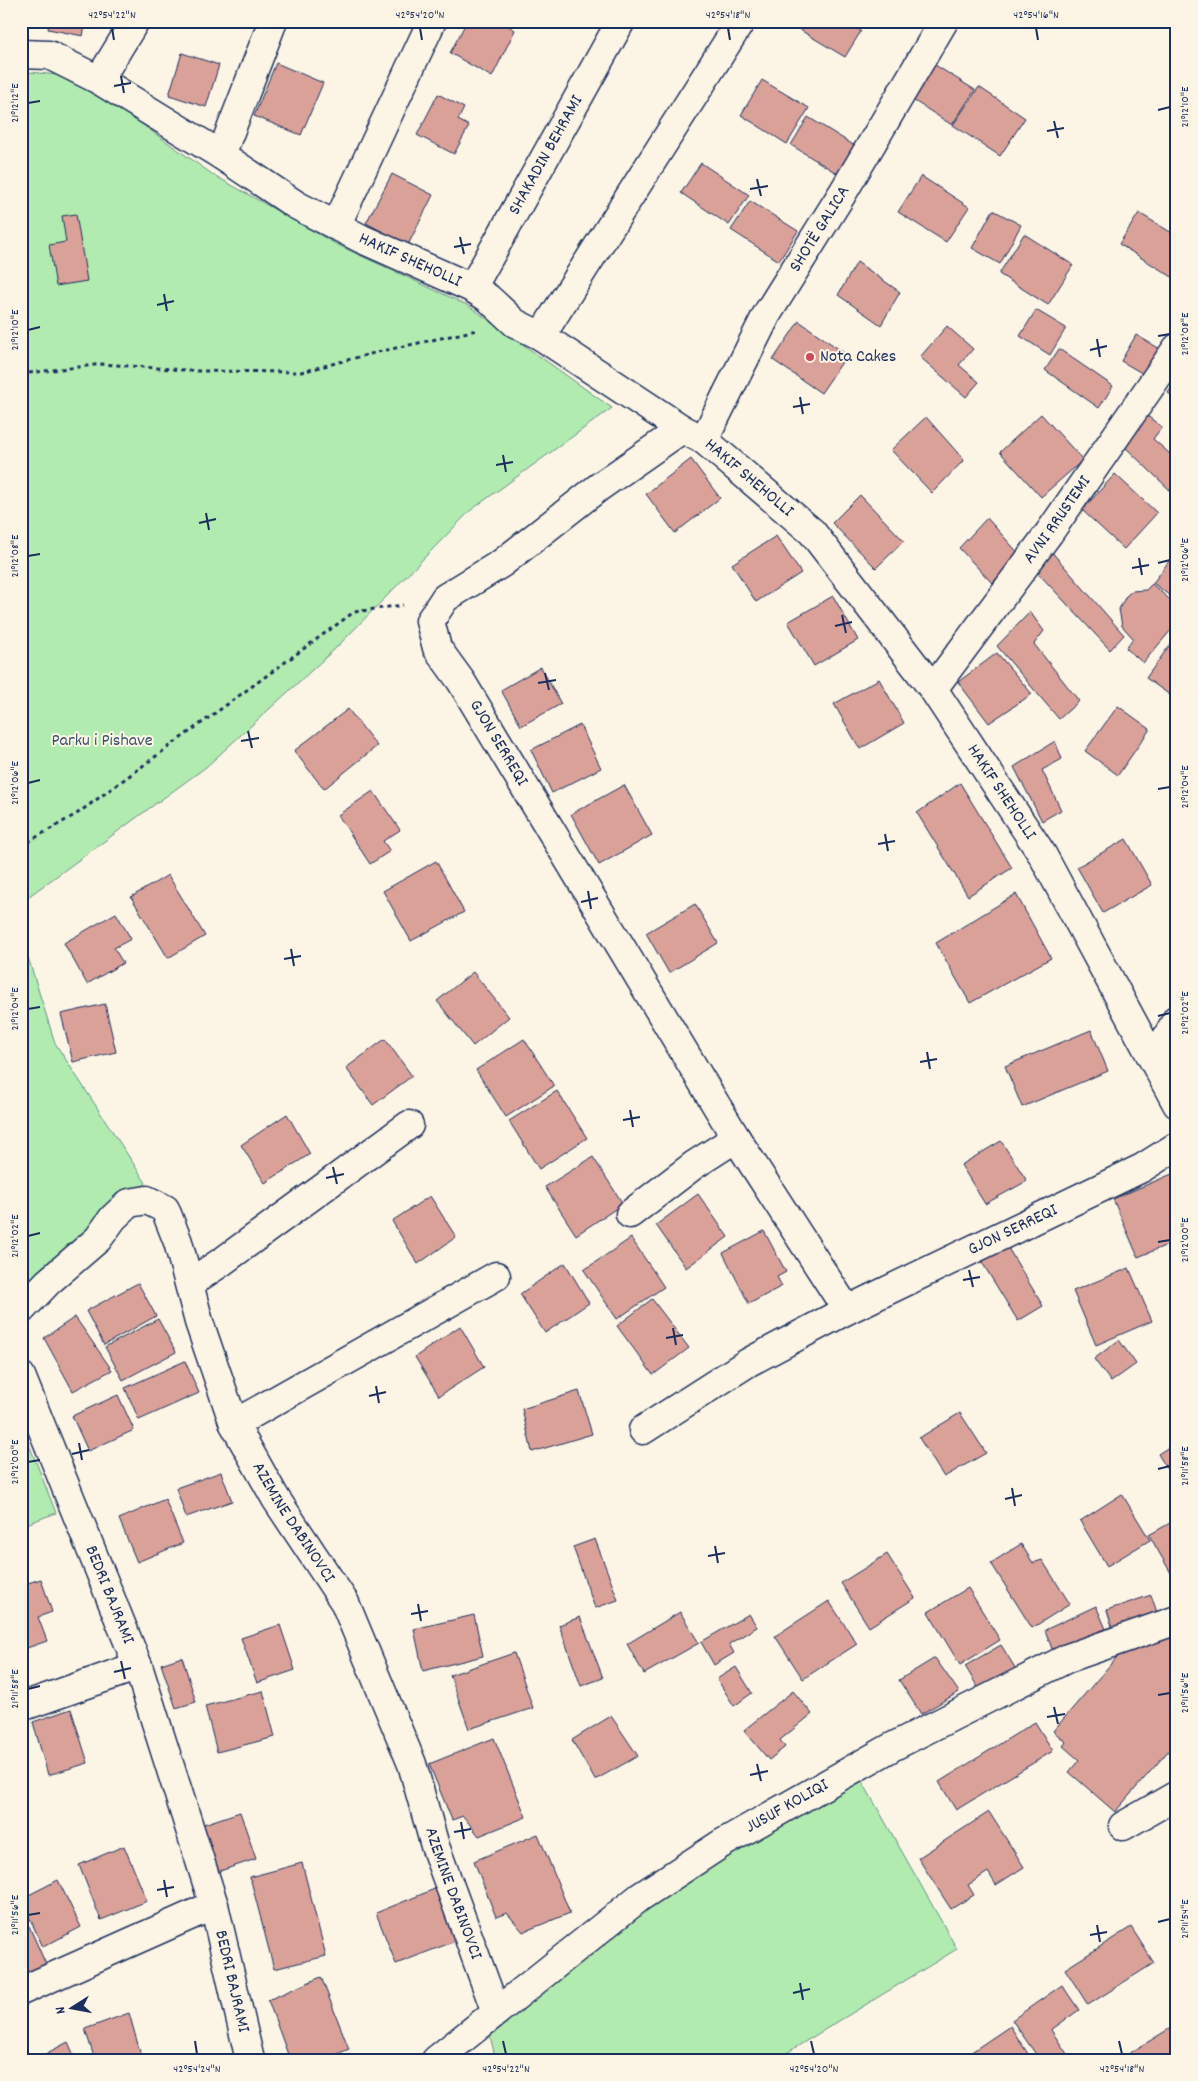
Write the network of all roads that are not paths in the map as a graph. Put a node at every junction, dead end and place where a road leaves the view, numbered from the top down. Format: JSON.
{"nodes":[{"id":1,"x":135,"y":21,"type":"edge"},
{"id":2,"x":273,"y":21,"type":"edge"},
{"id":3,"x":432,"y":21,"type":"edge"},
{"id":4,"x":621,"y":21,"type":"edge"},
{"id":5,"x":741,"y":21,"type":"edge"},
{"id":6,"x":944,"y":21,"type":"edge"},
{"id":7,"x":21,"y":54,"type":"edge"},
{"id":8,"x":99,"y":80,"type":"junction"},
{"id":9,"x":222,"y":155,"type":"junction"},
{"id":10,"x":336,"y":226,"type":"junction"},
{"id":11,"x":472,"y":288,"type":"junction"},
{"id":12,"x":541,"y":336,"type":"junction"},
{"id":13,"x":1177,"y":348,"type":"edge"},
{"id":14,"x":693,"y":434,"type":"junction"},
{"id":15,"x":933,"y":689,"type":"junction"},
{"id":16,"x":1177,"y":1019,"type":"edge"},
{"id":17,"x":1154,"y":1060,"type":"junction"},
{"id":18,"x":1177,"y":1104,"type":"edge"},
{"id":19,"x":410,"y":1125,"type":"dead end"},
{"id":20,"x":736,"y":1138,"type":"junction"},
{"id":21,"x":1177,"y":1146,"type":"edge"},
{"id":22,"x":630,"y":1214,"type":"dead end"},
{"id":23,"x":496,"y":1276,"type":"dead end"},
{"id":24,"x":190,"y":1283,"type":"junction"},
{"id":25,"x":21,"y":1310,"type":"edge"},
{"id":26,"x":847,"y":1310,"type":"junction"},
{"id":27,"x":21,"y":1376,"type":"edge"},
{"id":28,"x":234,"y":1424,"type":"junction"},
{"id":29,"x":643,"y":1430,"type":"dead end"},
{"id":30,"x":1177,"y":1620,"type":"edge"},
{"id":31,"x":138,"y":1666,"type":"junction"},
{"id":32,"x":21,"y":1707,"type":"edge"},
{"id":33,"x":1177,"y":1795,"type":"edge"},
{"id":34,"x":1123,"y":1826,"type":"dead end"},
{"id":35,"x":214,"y":1904,"type":"junction"},
{"id":36,"x":21,"y":1991,"type":"edge"},
{"id":37,"x":496,"y":2012,"type":"junction"},
{"id":38,"x":250,"y":2060,"type":"edge"},
{"id":39,"x":436,"y":2060,"type":"edge"}],
"edges":[{"from":1,"to":8,"type":"street"},
{"from":2,"to":9,"type":"street"},
{"from":3,"to":10,"type":"street"},
{"from":4,"to":11,"type":"street","name":"SHAKADIN BEHRAMI"},
{"from":5,"to":12,"type":"street"},
{"from":6,"to":14,"type":"street","name":"SHOTË GALICA"},
{"from":7,"to":8,"type":"street","name":"HAKIF SHEHOLLI"},
{"from":8,"to":9,"type":"street","name":"HAKIF SHEHOLLI"},
{"from":9,"to":10,"type":"street","name":"HAKIF SHEHOLLI"},
{"from":10,"to":11,"type":"street","name":"HAKIF SHEHOLLI"},
{"from":11,"to":12,"type":"street","name":"HAKIF SHEHOLLI"},
{"from":12,"to":14,"type":"street","name":"HAKIF SHEHOLLI"},
{"from":13,"to":15,"type":"street","name":"AVNI RRUSTEMI"},
{"from":14,"to":15,"type":"street","name":"HAKIF SHEHOLLI"},
{"from":14,"to":20,"type":"street","name":"GJON SERREQI"},
{"from":15,"to":17,"type":"street","name":"HAKIF SHEHOLLI"},
{"from":16,"to":17,"type":"street"},
{"from":17,"to":18,"type":"street","name":"HAKIF SHEHOLLI"},
{"from":19,"to":24,"type":"street"},
{"from":20,"to":22,"type":"street"},
{"from":20,"to":26,"type":"street","name":"GJON SERREQI"},
{"from":21,"to":26,"type":"street","name":"GJON SERREQI"},
{"from":23,"to":28,"type":"street"},
{"from":24,"to":25,"type":"street","name":"AZEMINE DABINOVCI"},
{"from":24,"to":28,"type":"street","name":"AZEMINE DABINOVCI"},
{"from":26,"to":29,"type":"street","name":"GJON SERREQI"},
{"from":27,"to":31,"type":"street","name":"BEDRI BAJRAMI"},
{"from":28,"to":37,"type":"street","name":"AZEMINE DABINOVCI"},
{"from":30,"to":37,"type":"street","name":"JUSUF KOLIQI"},
{"from":31,"to":32,"type":"street"},
{"from":31,"to":35,"type":"street","name":"BEDRI BAJRAMI"},
{"from":33,"to":34,"type":"street"},
{"from":35,"to":36,"type":"street","name":"BEDRI BAJRAMI"},
{"from":35,"to":38,"type":"street","name":"BEDRI BAJRAMI"},
{"from":37,"to":39,"type":"street","name":"JUSUF KOLIQI"}]}
